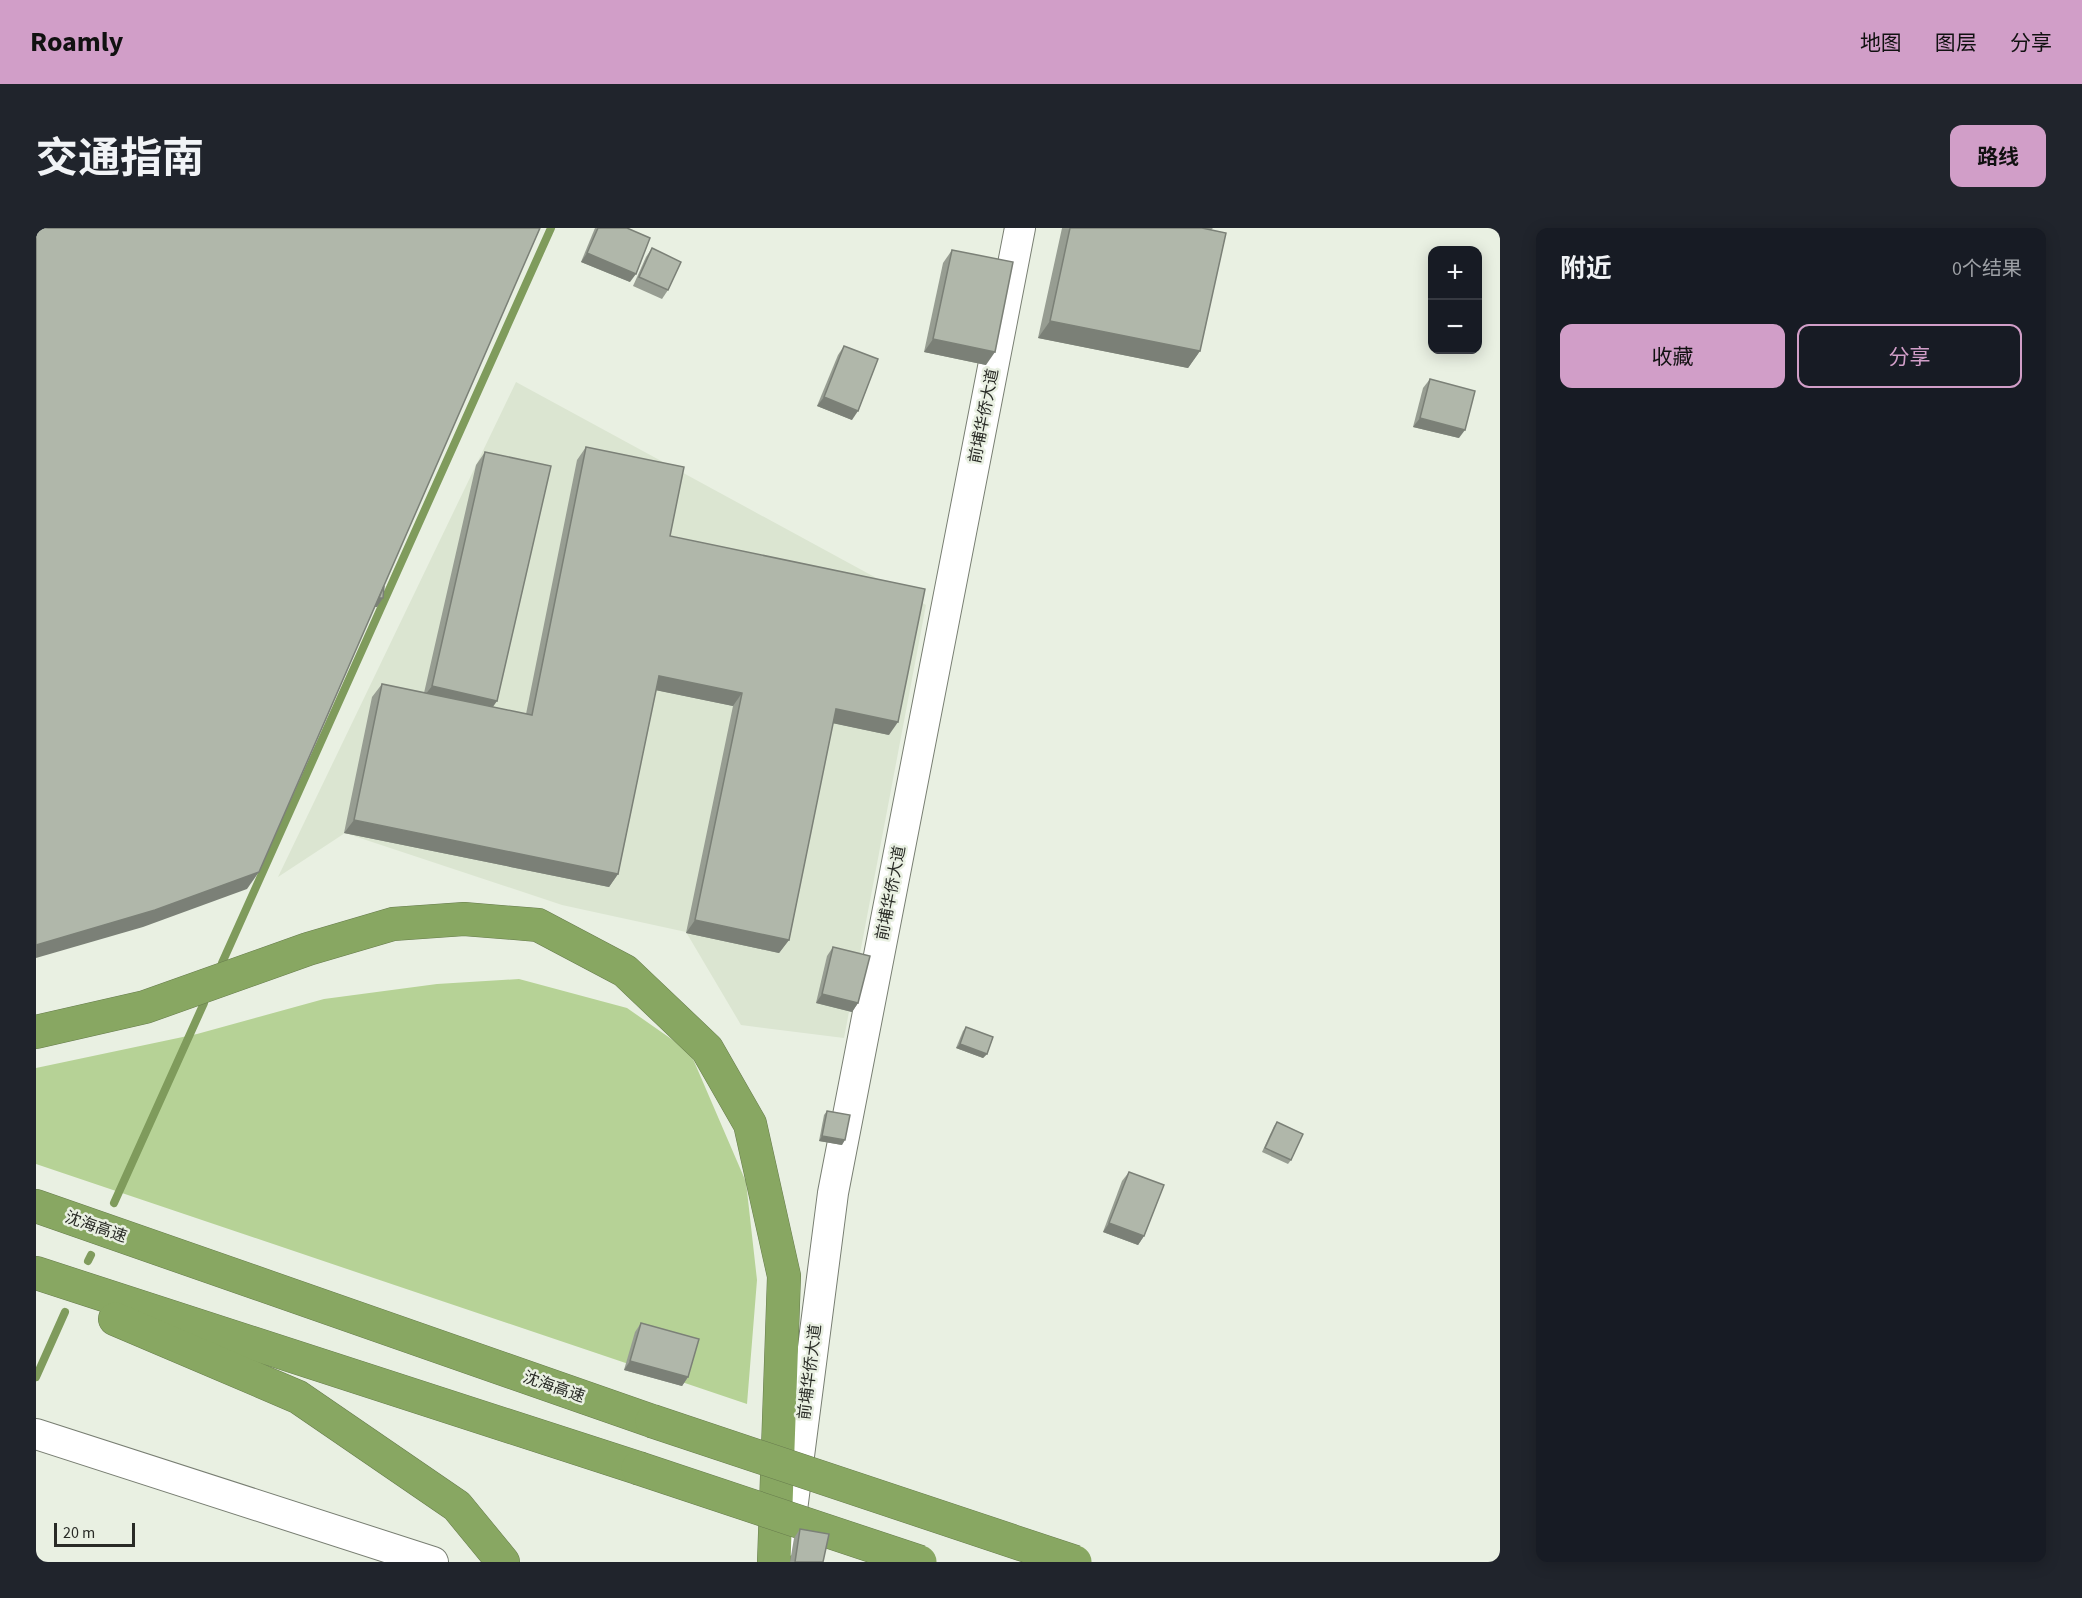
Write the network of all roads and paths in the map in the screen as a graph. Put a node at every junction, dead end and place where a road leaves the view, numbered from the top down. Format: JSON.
{"nodes":[{"id":1,"x":1020,"y":228,"type":"edge"},
{"id":2,"x":36,"y":1032,"type":"edge"},
{"id":3,"x":36,"y":1206,"type":"edge"},
{"id":4,"x":36,"y":1273,"type":"edge"},
{"id":5,"x":36,"y":1285,"type":"edge"},
{"id":6,"x":36,"y":1435,"type":"edge"},
{"id":7,"x":433,"y":1562,"type":"edge"},
{"id":8,"x":503,"y":1562,"type":"edge"},
{"id":9,"x":774,"y":1562,"type":"edge"},
{"id":10,"x":785,"y":1562,"type":"edge"},
{"id":11,"x":920,"y":1562,"type":"edge"},
{"id":12,"x":1075,"y":1562,"type":"edge"}],
"edges":[{"from":1,"to":10,"type":"street","name":"前埔华侨大道"},
{"from":2,"to":9,"type":"highway"},
{"from":3,"to":12,"type":"highway","name":"沈海高速","bridge":true},
{"from":4,"to":11,"type":"highway","bridge":true},
{"from":5,"to":8,"type":"highway"},
{"from":6,"to":7,"type":"street"}]}
